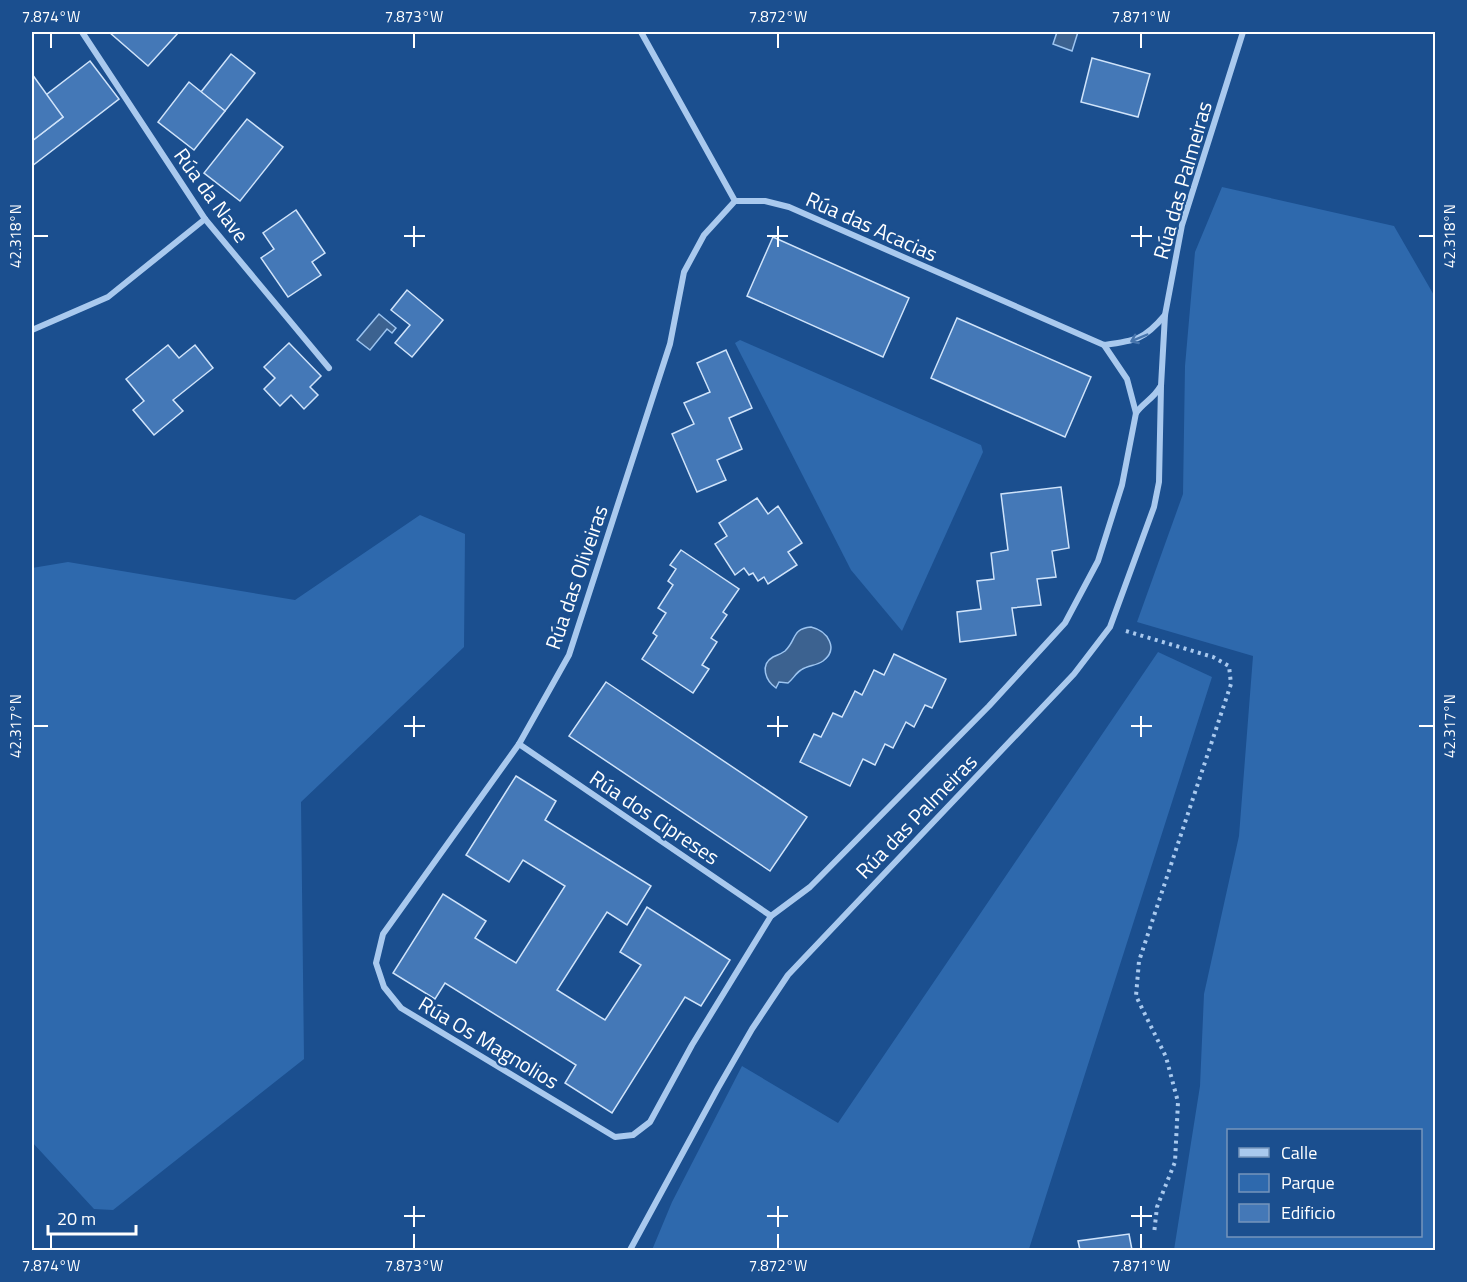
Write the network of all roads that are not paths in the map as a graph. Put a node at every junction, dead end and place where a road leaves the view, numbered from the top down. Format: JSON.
{"nodes":[{"id":1,"x":82,"y":32,"type":"edge"},
{"id":2,"x":641,"y":32,"type":"edge"},
{"id":3,"x":1243,"y":32,"type":"edge"},
{"id":4,"x":735,"y":201,"type":"junction"},
{"id":5,"x":206,"y":219,"type":"junction"},
{"id":6,"x":1165,"y":315,"type":"junction"},
{"id":7,"x":32,"y":330,"type":"edge"},
{"id":8,"x":1104,"y":345,"type":"junction"},
{"id":9,"x":329,"y":368,"type":"dead end"},
{"id":10,"x":1161,"y":386,"type":"junction"},
{"id":11,"x":1136,"y":413,"type":"junction"},
{"id":12,"x":519,"y":744,"type":"junction"},
{"id":13,"x":771,"y":916,"type":"junction"},
{"id":14,"x":383,"y":934,"type":"joint"},
{"id":15,"x":633,"y":1135,"type":"joint"},
{"id":16,"x":630,"y":1251,"type":"edge"}],
"edges":[{"from":1,"to":5,"type":"street","name":"Rúa da Nave"},
{"from":2,"to":4,"type":"street"},
{"from":3,"to":6,"type":"street","name":"Rúa das Palmeiras"},
{"from":4,"to":8,"type":"street","name":"Rúa das Acacias"},
{"from":4,"to":12,"type":"street","name":"Rúa das Oliveiras"},
{"from":5,"to":7,"type":"street"},
{"from":5,"to":9,"type":"street","name":"Rúa da Nave"},
{"from":6,"to":8,"type":"street","one_way":true},
{"from":6,"to":10,"type":"street","name":"Rúa das Palmeiras"},
{"from":8,"to":11,"type":"street","name":"Rúa das Palmeiras"},
{"from":10,"to":11,"type":"street"},
{"from":10,"to":16,"type":"street","name":"Rúa das Palmeiras"},
{"from":11,"to":13,"type":"street","name":"Rúa das Palmeiras"},
{"from":12,"to":13,"type":"street","name":"Rúa dos Cipreses"},
{"from":12,"to":14,"type":"street","name":"Rúa das Oliveiras"},
{"from":13,"to":15,"type":"street","name":"Rúa das Palmeiras"},
{"from":14,"to":15,"type":"street","name":"Rúa Os Magnolios"}]}
